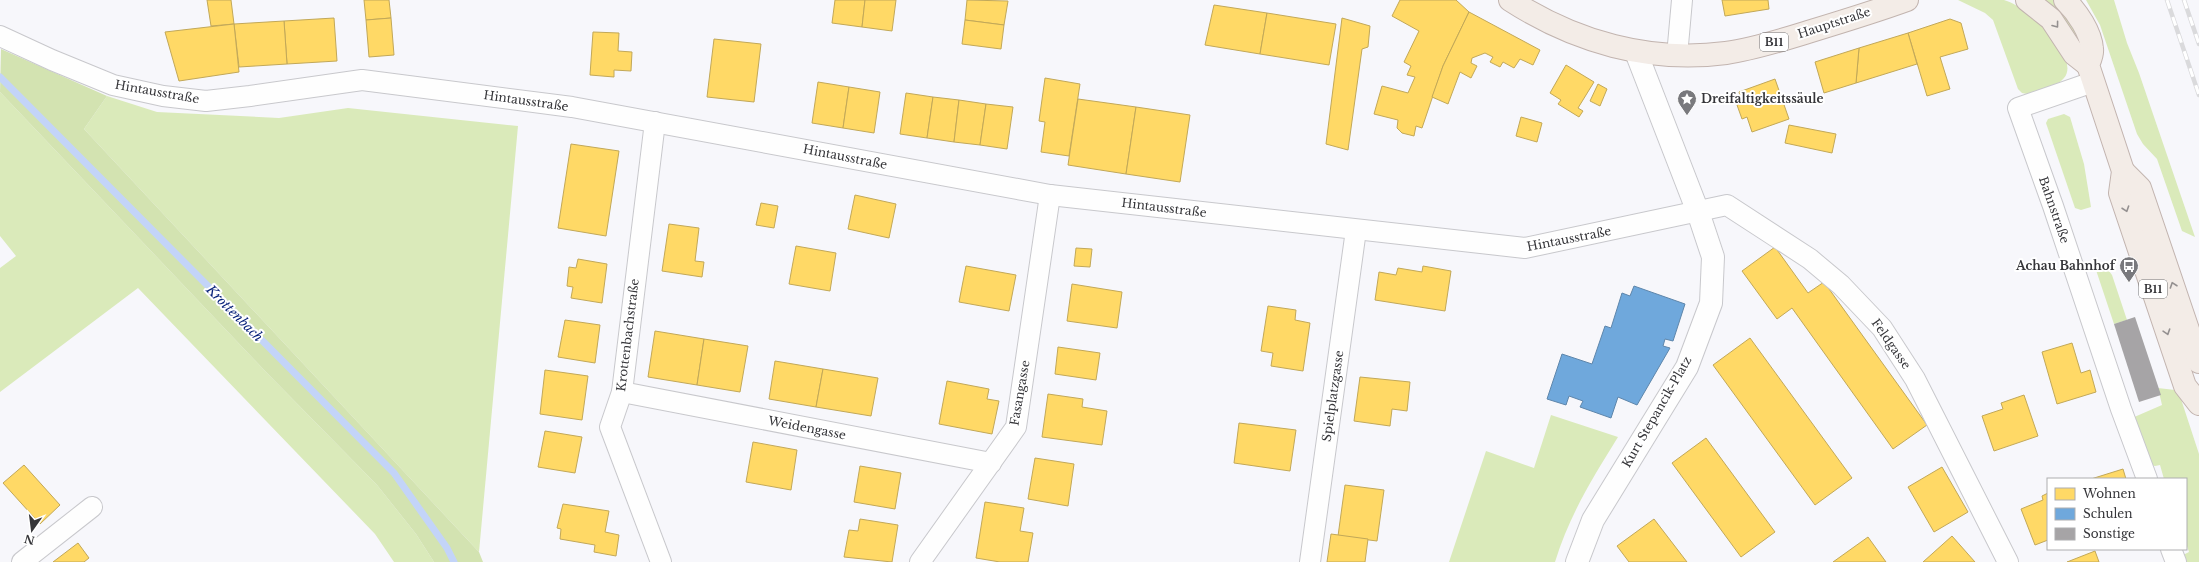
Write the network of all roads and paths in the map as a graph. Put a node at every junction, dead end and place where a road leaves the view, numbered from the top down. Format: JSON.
{"nodes":[{"id":1,"x":1510,"y":0,"type":"edge"},
{"id":2,"x":1682,"y":0,"type":"edge"},
{"id":3,"x":1907,"y":0,"type":"edge"},
{"id":4,"x":2027,"y":0,"type":"edge"},
{"id":5,"x":2065,"y":0,"type":"edge"},
{"id":6,"x":0,"y":36,"type":"edge"},
{"id":7,"x":1636,"y":52,"type":"junction"},
{"id":8,"x":1677,"y":56,"type":"junction"},
{"id":9,"x":2091,"y":73,"type":"junction"},
{"id":10,"x":655,"y":122,"type":"junction"},
{"id":11,"x":2123,"y":171,"type":"junction"},
{"id":12,"x":1050,"y":195,"type":"junction"},
{"id":13,"x":1698,"y":212,"type":"junction"},
{"id":14,"x":1356,"y":230,"type":"junction"},
{"id":15,"x":2199,"y":362,"type":"edge"},
{"id":16,"x":622,"y":392,"type":"junction"},
{"id":17,"x":2199,"y":404,"type":"edge"},
{"id":18,"x":991,"y":463,"type":"junction"},
{"id":19,"x":2147,"y":478,"type":"edge"},
{"id":20,"x":92,"y":507,"type":"dead end"},
{"id":21,"x":2171,"y":550,"type":"edge"},
{"id":22,"x":22,"y":562,"type":"edge"},
{"id":23,"x":661,"y":562,"type":"edge"},
{"id":24,"x":920,"y":562,"type":"edge"},
{"id":25,"x":1310,"y":562,"type":"edge"},
{"id":26,"x":1577,"y":562,"type":"edge"},
{"id":27,"x":2008,"y":562,"type":"edge"},
{"id":28,"x":2176,"y":562,"type":"edge"}],
"edges":[{"from":1,"to":7,"type":"main road","name":"Hauptstraße","number":"B11"},
{"from":2,"to":8,"type":"street"},
{"from":3,"to":8,"type":"main road","name":"Hauptstraße","number":"B11"},
{"from":4,"to":9,"type":"main road","one_way":true},
{"from":5,"to":9,"type":"main road","number":"B11"},
{"from":6,"to":10,"type":"street","name":"Hintausstraße"},
{"from":7,"to":8,"type":"main road","name":"Hauptstraße","number":"B11"},
{"from":7,"to":13,"type":"street","name":"Kurt Stepancik-Platz"},
{"from":9,"to":11,"type":"main road","number":"B11"},
{"from":9,"to":19,"type":"street","name":"Bahnstraße"},
{"from":10,"to":12,"type":"street","name":"Hintausstraße"},
{"from":10,"to":16,"type":"street","name":"Krottenbachstraße"},
{"from":15,"to":11,"type":"main road","number":"B11","one_way":true},
{"from":11,"to":17,"type":"main road","number":"B11","one_way":true},
{"from":12,"to":14,"type":"street","name":"Hintausstraße"},
{"from":12,"to":18,"type":"street","name":"Fasangasse"},
{"from":13,"to":14,"type":"street","name":"Hintausstraße"},
{"from":13,"to":26,"type":"street","name":"Kurt Stepancik-Platz"},
{"from":13,"to":27,"type":"street","name":"Feldgasse"},
{"from":14,"to":25,"type":"street","name":"Spielplatzgasse"},
{"from":16,"to":18,"type":"street","name":"Weidengasse"},
{"from":16,"to":23,"type":"street","name":"Krottenbachstraße"},
{"from":18,"to":24,"type":"street","name":"Fasangasse"},
{"from":20,"to":22,"type":"street"},
{"from":21,"to":28,"type":"street"}]}
